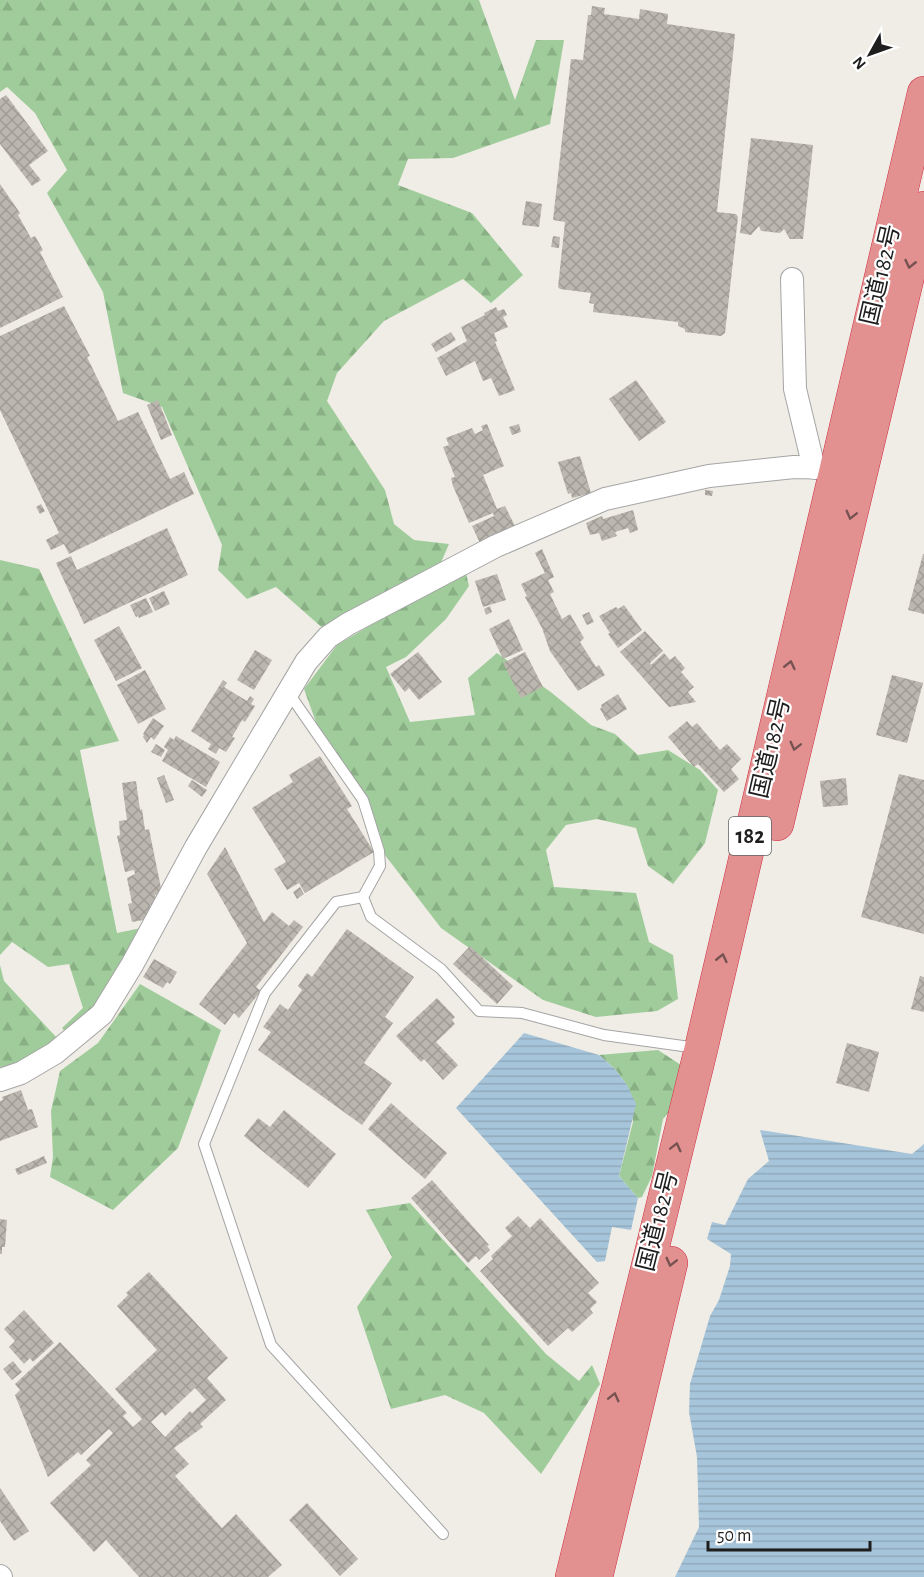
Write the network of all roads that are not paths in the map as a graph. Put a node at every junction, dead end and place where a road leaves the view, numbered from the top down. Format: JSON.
{"nodes":[{"id":1,"x":924,"y":93,"type":"edge"},
{"id":2,"x":924,"y":208,"type":"edge"},
{"id":3,"x":792,"y":279,"type":"dead end"},
{"id":4,"x":837,"y":469,"type":"junction"},
{"id":5,"x":288,"y":691,"type":"junction"},
{"id":6,"x":363,"y":897,"type":"junction"},
{"id":7,"x":701,"y":1049,"type":"junction"},
{"id":8,"x":0,"y":1080,"type":"edge"},
{"id":9,"x":602,"y":1445,"type":"junction"},
{"id":10,"x":443,"y":1534,"type":"dead end"},
{"id":11,"x":549,"y":1577,"type":"edge"},
{"id":12,"x":572,"y":1577,"type":"edge"},
{"id":13,"x":596,"y":1577,"type":"edge"}],
"edges":[{"from":1,"to":4,"type":"highway","name":"国道182号","number":"182"},
{"from":2,"to":4,"type":"highway","name":"国道182号","number":"182","one_way":true},
{"from":3,"to":4,"type":"street"},
{"from":4,"to":5,"type":"street"},
{"from":7,"to":4,"type":"highway","name":"国道182号","number":"182","one_way":true},
{"from":4,"to":13,"type":"highway","name":"国道182号","number":"182","one_way":true},
{"from":5,"to":6,"type":"lane"},
{"from":5,"to":8,"type":"street"},
{"from":6,"to":7,"type":"lane"},
{"from":6,"to":10,"type":"lane"},
{"from":9,"to":7,"type":"highway","name":"国道182号","number":"182","one_way":true},
{"from":9,"to":11,"type":"highway"},
{"from":9,"to":12,"type":"highway","name":"国道182号","number":"182"}]}
